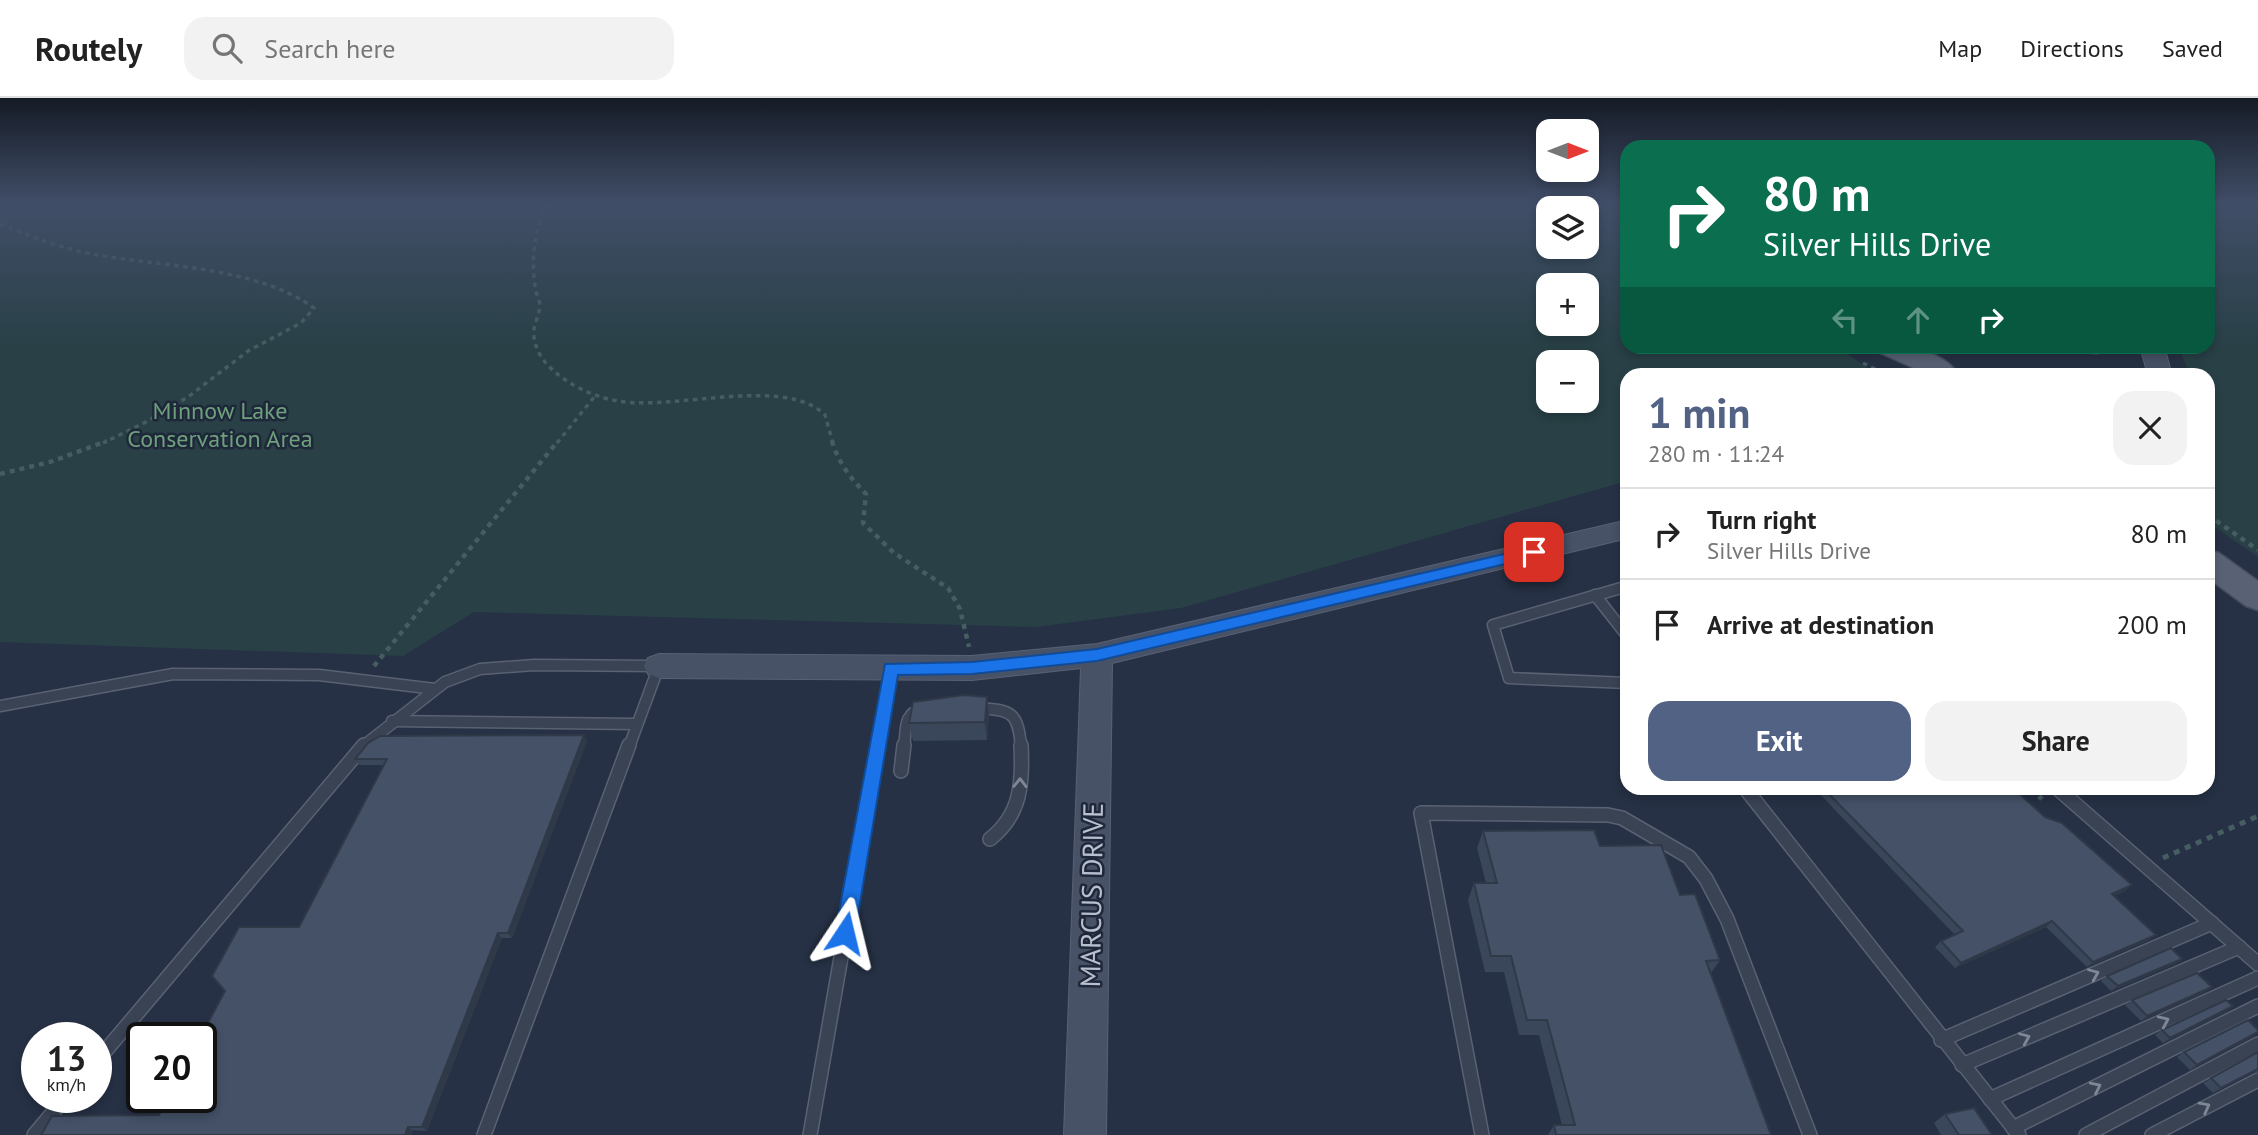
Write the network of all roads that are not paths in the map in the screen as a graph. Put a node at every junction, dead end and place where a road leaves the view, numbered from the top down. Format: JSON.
{"nodes":[{"id":1,"x":1888,"y":357,"type":"edge"},
{"id":2,"x":1935,"y":368,"type":"edge"},
{"id":3,"x":1620,"y":531,"type":"edge"},
{"id":4,"x":2215,"y":566,"type":"edge"},
{"id":5,"x":1620,"y":588,"type":"edge"},
{"id":6,"x":1595,"y":595,"type":"junction"},
{"id":7,"x":2258,"y":598,"type":"edge"},
{"id":8,"x":1620,"y":627,"type":"edge"},
{"id":9,"x":1097,"y":655,"type":"junction"},
{"id":10,"x":659,"y":666,"type":"junction"},
{"id":11,"x":891,"y":669,"type":"junction"},
{"id":12,"x":1620,"y":683,"type":"edge"},
{"id":13,"x":435,"y":689,"type":"junction"},
{"id":14,"x":0,"y":706,"type":"edge"},
{"id":15,"x":933,"y":707,"type":"edge"},
{"id":16,"x":966,"y":707,"type":"edge"},
{"id":17,"x":393,"y":721,"type":"junction"},
{"id":18,"x":637,"y":724,"type":"junction"},
{"id":19,"x":901,"y":771,"type":"dead end"},
{"id":20,"x":1750,"y":795,"type":"edge"},
{"id":21,"x":2065,"y":795,"type":"edge"},
{"id":22,"x":990,"y":839,"type":"dead end"},
{"id":23,"x":2212,"y":923,"type":"junction"},
{"id":24,"x":2239,"y":947,"type":"junction"},
{"id":25,"x":2258,"y":964,"type":"edge"},
{"id":26,"x":2258,"y":978,"type":"edge"},
{"id":27,"x":2258,"y":1006,"type":"edge"},
{"id":28,"x":1941,"y":1040,"type":"junction"},
{"id":29,"x":112,"y":1043,"type":"edge"},
{"id":30,"x":2258,"y":1044,"type":"edge"},
{"id":31,"x":1962,"y":1065,"type":"junction"},
{"id":32,"x":2258,"y":1080,"type":"edge"},
{"id":33,"x":1990,"y":1099,"type":"junction"},
{"id":34,"x":53,"y":1113,"type":"edge"},
{"id":35,"x":2016,"y":1132,"type":"edge"},
{"id":36,"x":34,"y":1135,"type":"edge"},
{"id":37,"x":484,"y":1135,"type":"edge"},
{"id":38,"x":810,"y":1135,"type":"edge"},
{"id":39,"x":1086,"y":1135,"type":"edge"},
{"id":40,"x":1482,"y":1135,"type":"edge"},
{"id":41,"x":1810,"y":1135,"type":"edge"},
{"id":42,"x":2087,"y":1135,"type":"edge"},
{"id":43,"x":2152,"y":1135,"type":"edge"}],
"edges":[{"from":1,"to":2,"type":"main road"},
{"from":3,"to":9,"type":"street"},
{"from":4,"to":7,"type":"main road"},
{"from":5,"to":6,"type":"lane"},
{"from":6,"to":8,"type":"lane"},
{"from":6,"to":12,"type":"lane"},
{"from":9,"to":11,"type":"street"},
{"from":9,"to":39,"type":"street","name":"MARCUS DRIVE"},
{"from":10,"to":11,"type":"street"},
{"from":10,"to":13,"type":"lane"},
{"from":10,"to":18,"type":"lane"},
{"from":11,"to":38,"type":"lane"},
{"from":13,"to":14,"type":"lane"},
{"from":13,"to":17,"type":"lane"},
{"from":15,"to":19,"type":"lane"},
{"from":22,"to":16,"type":"lane","one_way":true},
{"from":17,"to":18,"type":"lane"},
{"from":17,"to":29,"type":"lane"},
{"from":18,"to":37,"type":"lane"},
{"from":20,"to":28,"type":"lane"},
{"from":21,"to":23,"type":"lane"},
{"from":23,"to":24,"type":"lane"},
{"from":28,"to":23,"type":"lane","one_way":true},
{"from":24,"to":25,"type":"lane"},
{"from":31,"to":24,"type":"lane","one_way":true},
{"from":33,"to":26,"type":"lane","one_way":true},
{"from":35,"to":27,"type":"lane","one_way":true},
{"from":28,"to":31,"type":"lane"},
{"from":30,"to":42,"type":"lane"},
{"from":31,"to":33,"type":"lane"},
{"from":43,"to":32,"type":"lane","one_way":true},
{"from":33,"to":35,"type":"lane"},
{"from":34,"to":36,"type":"lane"},
{"from":40,"to":41,"type":"lane"}]}
